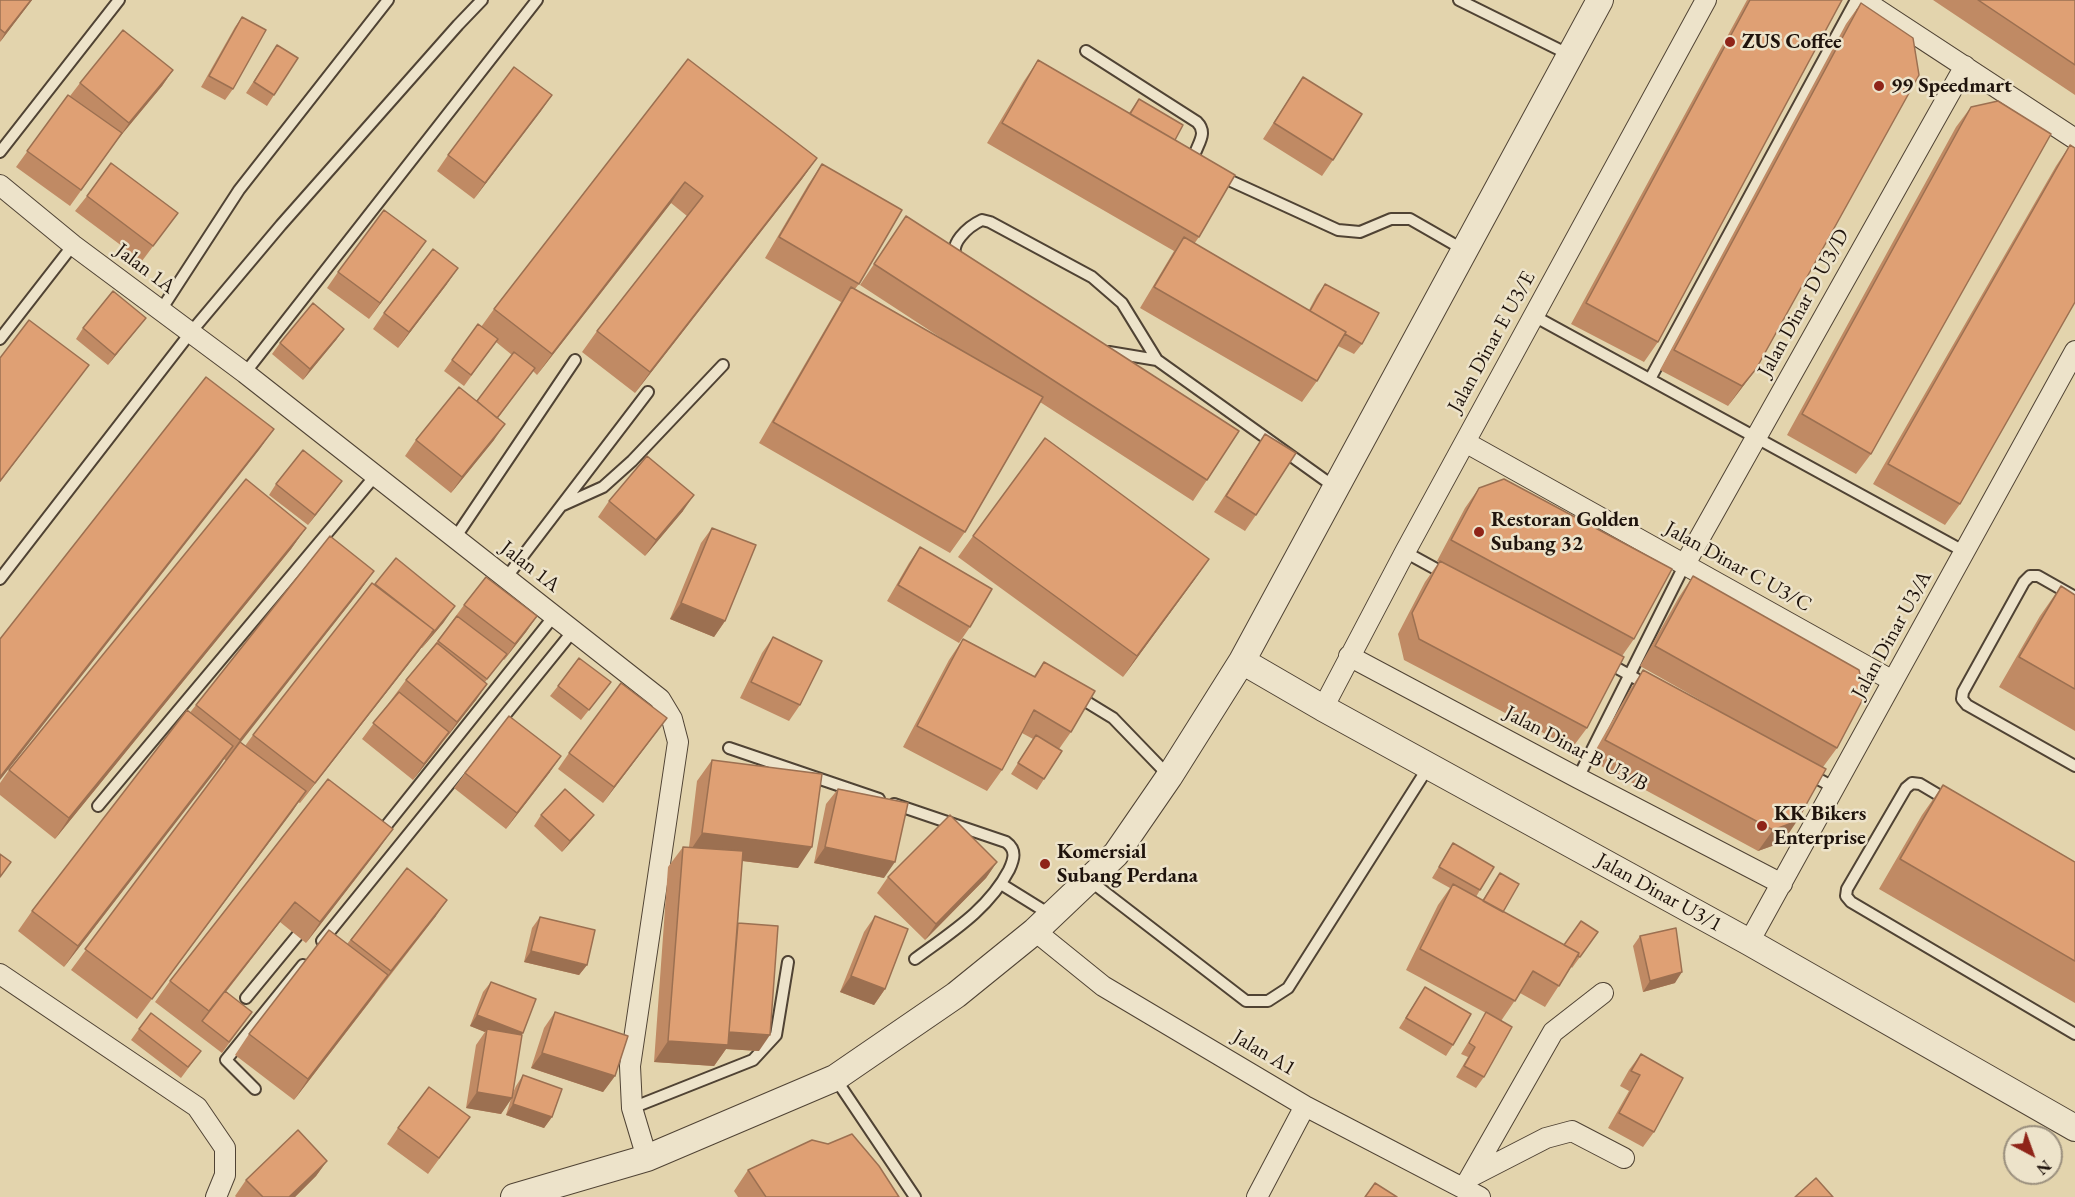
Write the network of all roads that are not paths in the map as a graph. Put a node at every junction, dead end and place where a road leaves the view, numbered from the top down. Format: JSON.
{"nodes":[{"id":1,"x":119,"y":0,"type":"edge"},
{"id":2,"x":388,"y":0,"type":"edge"},
{"id":3,"x":482,"y":0,"type":"edge"},
{"id":4,"x":537,"y":0,"type":"edge"},
{"id":5,"x":1459,"y":0,"type":"edge"},
{"id":6,"x":1600,"y":0,"type":"edge"},
{"id":7,"x":1706,"y":0,"type":"edge"},
{"id":8,"x":1856,"y":0,"type":"edge"},
{"id":9,"x":1863,"y":0,"type":"edge"},
{"id":10,"x":1086,"y":51,"type":"dead end"},
{"id":11,"x":1570,"y":56,"type":"junction"},
{"id":12,"x":1965,"y":66,"type":"junction"},
{"id":13,"x":2075,"y":139,"type":"edge"},
{"id":14,"x":0,"y":152,"type":"edge"},
{"id":15,"x":0,"y":186,"type":"edge"},
{"id":16,"x":73,"y":245,"type":"junction"},
{"id":17,"x":1464,"y":250,"type":"junction"},
{"id":18,"x":970,"y":268,"type":"edge"},
{"id":19,"x":161,"y":310,"type":"junction"},
{"id":20,"x":1534,"y":316,"type":"junction"},
{"id":21,"x":190,"y":332,"type":"junction"},
{"id":22,"x":0,"y":339,"type":"edge"},
{"id":23,"x":1097,"y":348,"type":"edge"},
{"id":24,"x":2075,"y":351,"type":"edge"},
{"id":25,"x":574,"y":360,"type":"dead end"},
{"id":26,"x":1157,"y":360,"type":"junction"},
{"id":27,"x":723,"y":364,"type":"dead end"},
{"id":28,"x":245,"y":373,"type":"junction"},
{"id":29,"x":1650,"y":379,"type":"junction"},
{"id":30,"x":648,"y":392,"type":"edge"},
{"id":31,"x":1757,"y":437,"type":"junction"},
{"id":32,"x":1465,"y":442,"type":"junction"},
{"id":33,"x":375,"y":476,"type":"junction"},
{"id":34,"x":1336,"y":488,"type":"junction"},
{"id":35,"x":562,"y":505,"type":"junction"},
{"id":36,"x":455,"y":538,"type":"junction"},
{"id":37,"x":1405,"y":552,"type":"junction"},
{"id":38,"x":1965,"y":552,"type":"junction"},
{"id":39,"x":1685,"y":564,"type":"junction"},
{"id":40,"x":506,"y":578,"type":"junction"},
{"id":41,"x":0,"y":579,"type":"edge"},
{"id":42,"x":1456,"y":580,"type":"edge"},
{"id":43,"x":2075,"y":597,"type":"edge"},
{"id":44,"x":554,"y":616,"type":"junction"},
{"id":45,"x":573,"y":631,"type":"junction"},
{"id":46,"x":1350,"y":656,"type":"junction"},
{"id":47,"x":1599,"y":658,"type":"edge"},
{"id":48,"x":1242,"y":661,"type":"junction"},
{"id":49,"x":1630,"y":675,"type":"junction"},
{"id":50,"x":1893,"y":681,"type":"junction"},
{"id":51,"x":1660,"y":692,"type":"edge"},
{"id":52,"x":1075,"y":695,"type":"edge"},
{"id":53,"x":1323,"y":708,"type":"junction"},
{"id":54,"x":729,"y":748,"type":"dead end"},
{"id":55,"x":1794,"y":765,"type":"edge"},
{"id":56,"x":1429,"y":766,"type":"junction"},
{"id":57,"x":2075,"y":766,"type":"edge"},
{"id":58,"x":1169,"y":777,"type":"junction"},
{"id":59,"x":1578,"y":778,"type":"junction"},
{"id":60,"x":1835,"y":788,"type":"junction"},
{"id":61,"x":98,"y":806,"type":"edge"},
{"id":62,"x":1961,"y":808,"type":"edge"},
{"id":63,"x":374,"y":840,"type":"edge"},
{"id":64,"x":1089,"y":879,"type":"junction"},
{"id":65,"x":1001,"y":884,"type":"junction"},
{"id":66,"x":1782,"y":884,"type":"junction"},
{"id":67,"x":314,"y":915,"type":"edge"},
{"id":68,"x":1043,"y":923,"type":"junction"},
{"id":69,"x":1749,"y":942,"type":"junction"},
{"id":70,"x":315,"y":951,"type":"edge"},
{"id":71,"x":915,"y":958,"type":"dead end"},
{"id":72,"x":307,"y":960,"type":"edge"},
{"id":73,"x":788,"y":962,"type":"dead end"},
{"id":74,"x":0,"y":974,"type":"edge"},
{"id":75,"x":1603,"y":993,"type":"dead end"},
{"id":76,"x":246,"y":998,"type":"dead end"},
{"id":77,"x":2075,"y":1034,"type":"edge"},
{"id":78,"x":835,"y":1078,"type":"junction"},
{"id":79,"x":255,"y":1089,"type":"dead end"},
{"id":80,"x":1305,"y":1106,"type":"junction"},
{"id":81,"x":632,"y":1108,"type":"junction"},
{"id":82,"x":2075,"y":1128,"type":"edge"},
{"id":83,"x":647,"y":1158,"type":"junction"},
{"id":84,"x":1624,"y":1158,"type":"dead end"},
{"id":85,"x":1472,"y":1187,"type":"edge"},
{"id":86,"x":216,"y":1197,"type":"edge"},
{"id":87,"x":514,"y":1197,"type":"edge"},
{"id":88,"x":915,"y":1197,"type":"edge"},
{"id":89,"x":1257,"y":1197,"type":"edge"}],
"edges":[{"from":1,"to":14,"type":"lane"},
{"from":2,"to":19,"type":"lane"},
{"from":3,"to":21,"type":"lane"},
{"from":4,"to":28,"type":"lane"},
{"from":5,"to":11,"type":"lane"},
{"from":6,"to":11,"type":"street"},
{"from":7,"to":20,"type":"street","name":"Jalan Dinar E U3/E"},
{"from":8,"to":29,"type":"lane"},
{"from":9,"to":12,"type":"street"},
{"from":10,"to":17,"type":"lane"},
{"from":11,"to":17,"type":"street"},
{"from":12,"to":13,"type":"street"},
{"from":12,"to":31,"type":"street","name":"Jalan Dinar D U3/D"},
{"from":15,"to":16,"type":"street","name":"Jalan 1A"},
{"from":16,"to":19,"type":"street","name":"Jalan 1A"},
{"from":16,"to":22,"type":"lane"},
{"from":17,"to":34,"type":"street"},
{"from":18,"to":26,"type":"lane"},
{"from":19,"to":21,"type":"street","name":"Jalan 1A"},
{"from":20,"to":29,"type":"lane"},
{"from":20,"to":32,"type":"street","name":"Jalan Dinar E U3/E"},
{"from":21,"to":28,"type":"street","name":"Jalan 1A"},
{"from":21,"to":41,"type":"lane"},
{"from":23,"to":26,"type":"lane"},
{"from":24,"to":38,"type":"street","name":"Jalan Dinar U3/A"},
{"from":25,"to":36,"type":"lane"},
{"from":26,"to":34,"type":"lane"},
{"from":27,"to":35,"type":"lane"},
{"from":28,"to":33,"type":"street","name":"Jalan 1A"},
{"from":29,"to":31,"type":"lane"},
{"from":30,"to":35,"type":"lane"},
{"from":31,"to":38,"type":"lane"},
{"from":31,"to":39,"type":"street","name":"Jalan Dinar D U3/D"},
{"from":32,"to":37,"type":"street","name":"Jalan Dinar E U3/E"},
{"from":32,"to":39,"type":"street","name":"Jalan Dinar C U3/C"},
{"from":33,"to":36,"type":"street","name":"Jalan 1A"},
{"from":33,"to":61,"type":"lane"},
{"from":34,"to":48,"type":"street"},
{"from":35,"to":40,"type":"lane"},
{"from":36,"to":40,"type":"street","name":"Jalan 1A"},
{"from":37,"to":42,"type":"lane"},
{"from":37,"to":46,"type":"street","name":"Jalan Dinar E U3/E"},
{"from":38,"to":50,"type":"street","name":"Jalan Dinar U3/A"},
{"from":39,"to":49,"type":"lane"},
{"from":39,"to":50,"type":"street","name":"Jalan Dinar C U3/C"},
{"from":40,"to":44,"type":"street","name":"Jalan 1A"},
{"from":43,"to":57,"type":"lane"},
{"from":44,"to":45,"type":"street","name":"Jalan 1A"},
{"from":44,"to":63,"type":"lane"},
{"from":45,"to":70,"type":"lane"},
{"from":45,"to":81,"type":"street","name":"Jalan 1A"},
{"from":46,"to":53,"type":"street","name":"Jalan Dinar E U3/E"},
{"from":46,"to":59,"type":"street","name":"Jalan Dinar B U3/B"},
{"from":47,"to":49,"type":"lane"},
{"from":48,"to":53,"type":"street","name":"Jalan Dinar U3/1"},
{"from":48,"to":58,"type":"street"},
{"from":49,"to":51,"type":"lane"},
{"from":49,"to":59,"type":"lane"},
{"from":50,"to":60,"type":"street","name":"Jalan Dinar U3/A"},
{"from":52,"to":58,"type":"lane"},
{"from":53,"to":56,"type":"street","name":"Jalan Dinar U3/1"},
{"from":54,"to":65,"type":"lane"},
{"from":55,"to":60,"type":"lane"},
{"from":56,"to":64,"type":"lane"},
{"from":56,"to":69,"type":"street","name":"Jalan Dinar U3/1"},
{"from":58,"to":64,"type":"street"},
{"from":59,"to":66,"type":"street","name":"Jalan Dinar B U3/B"},
{"from":60,"to":66,"type":"street","name":"Jalan Dinar U3/A"},
{"from":62,"to":77,"type":"lane"},
{"from":64,"to":68,"type":"street"},
{"from":65,"to":68,"type":"lane"},
{"from":65,"to":71,"type":"lane"},
{"from":66,"to":69,"type":"street","name":"Jalan Dinar U3/A"},
{"from":67,"to":76,"type":"lane"},
{"from":68,"to":78,"type":"street"},
{"from":68,"to":80,"type":"street","name":"Jalan A1"},
{"from":69,"to":82,"type":"street","name":"Jalan Dinar U3/1"},
{"from":72,"to":79,"type":"lane"},
{"from":73,"to":81,"type":"lane"},
{"from":74,"to":86,"type":"street"},
{"from":75,"to":85,"type":"street"},
{"from":78,"to":83,"type":"street"},
{"from":78,"to":88,"type":"lane"},
{"from":80,"to":85,"type":"street","name":"Jalan A1"},
{"from":80,"to":89,"type":"street"},
{"from":81,"to":83,"type":"street","name":"Jalan 1A"},
{"from":83,"to":87,"type":"street"},
{"from":84,"to":85,"type":"street"}]}
